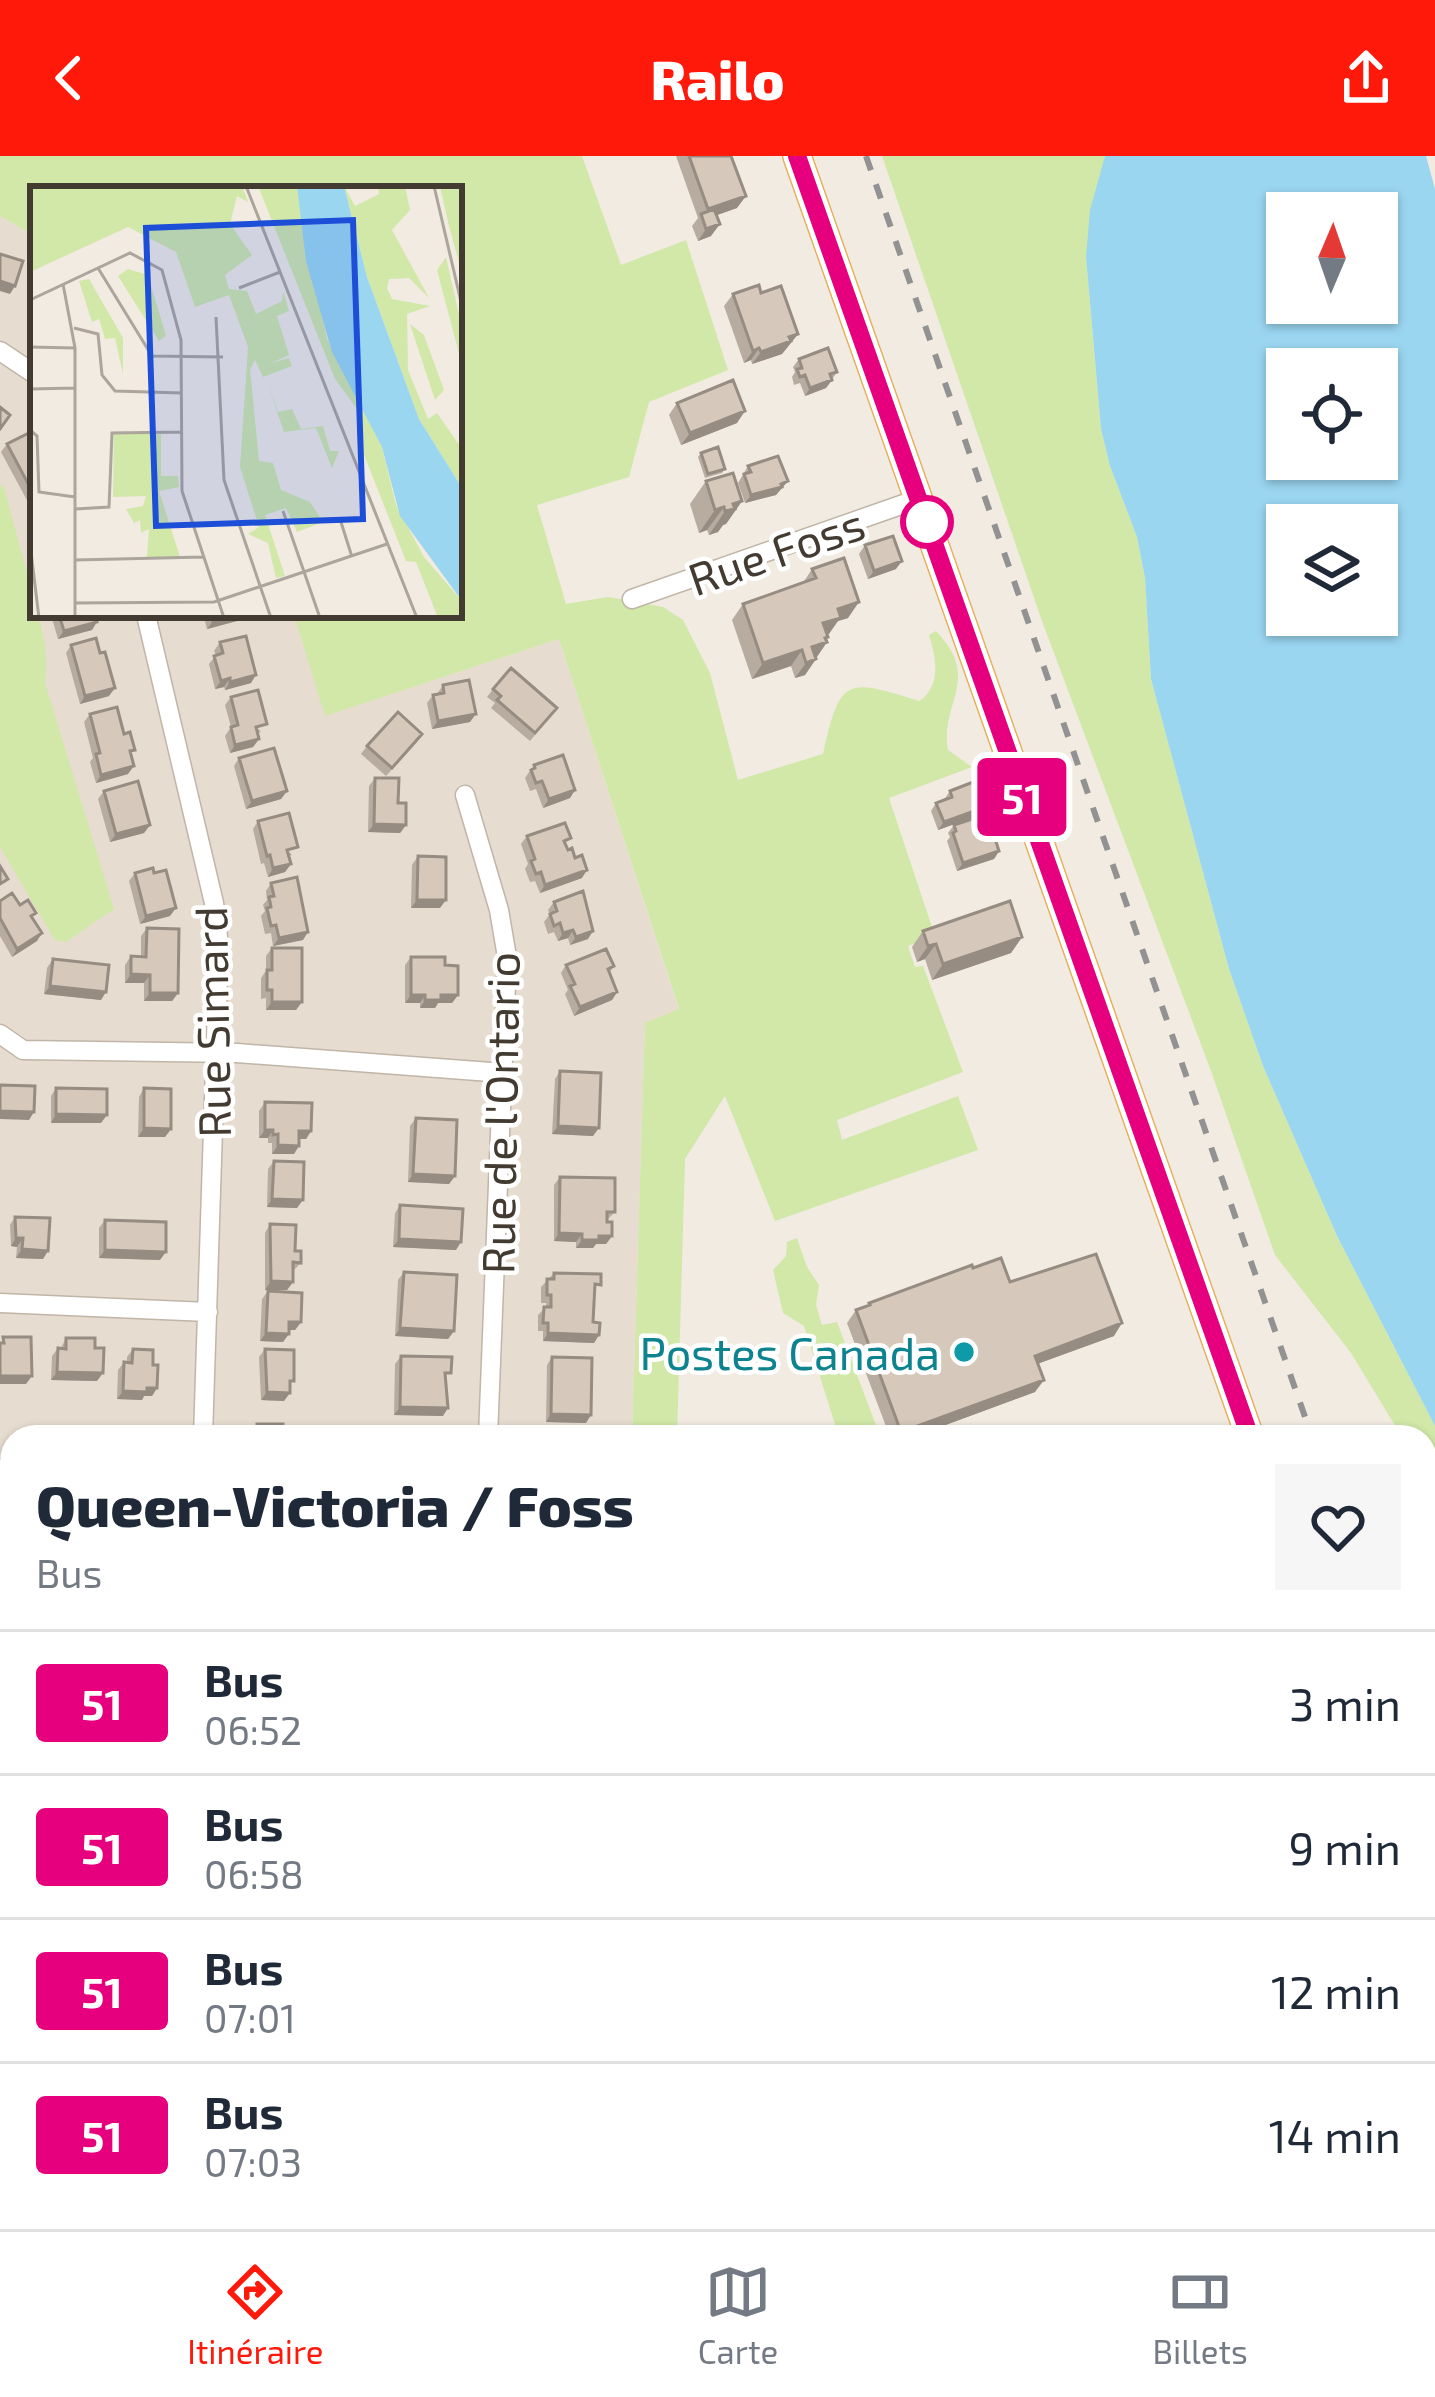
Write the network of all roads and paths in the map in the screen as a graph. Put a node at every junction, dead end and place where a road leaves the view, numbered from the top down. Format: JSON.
{"nodes":[{"id":1,"x":797,"y":156,"type":"edge"},
{"id":2,"x":0,"y":351,"type":"edge"},
{"id":3,"x":30,"y":371,"type":"edge"},
{"id":4,"x":919,"y":499,"type":"junction"},
{"id":5,"x":632,"y":599,"type":"dead end"},
{"id":6,"x":147,"y":618,"type":"edge"},
{"id":7,"x":465,"y":794,"type":"dead end"},
{"id":8,"x":0,"y":1034,"type":"edge"},
{"id":9,"x":0,"y":1050,"type":"edge"},
{"id":10,"x":23,"y":1050,"type":"junction"},
{"id":11,"x":216,"y":1053,"type":"junction"},
{"id":12,"x":504,"y":1073,"type":"junction"},
{"id":13,"x":0,"y":1303,"type":"edge"},
{"id":14,"x":208,"y":1312,"type":"junction"},
{"id":15,"x":203,"y":1425,"type":"edge"},
{"id":16,"x":489,"y":1425,"type":"edge"},
{"id":17,"x":1246,"y":1425,"type":"edge"}],
"edges":[{"from":1,"to":4,"type":"main road"},
{"from":2,"to":3,"type":"street"},
{"from":4,"to":5,"type":"street","name":"Rue Foss"},
{"from":4,"to":17,"type":"main road"},
{"from":6,"to":11,"type":"street","name":"Rue Simard"},
{"from":7,"to":12,"type":"street","name":"Rue de l'Ontario"},
{"from":8,"to":10,"type":"street"},
{"from":9,"to":10,"type":"street"},
{"from":10,"to":11,"type":"street"},
{"from":11,"to":12,"type":"street"},
{"from":11,"to":14,"type":"street","name":"Rue Simard"},
{"from":12,"to":16,"type":"street","name":"Rue de l'Ontario"},
{"from":13,"to":14,"type":"street"},
{"from":14,"to":15,"type":"street","name":"Rue Simard"}]}
